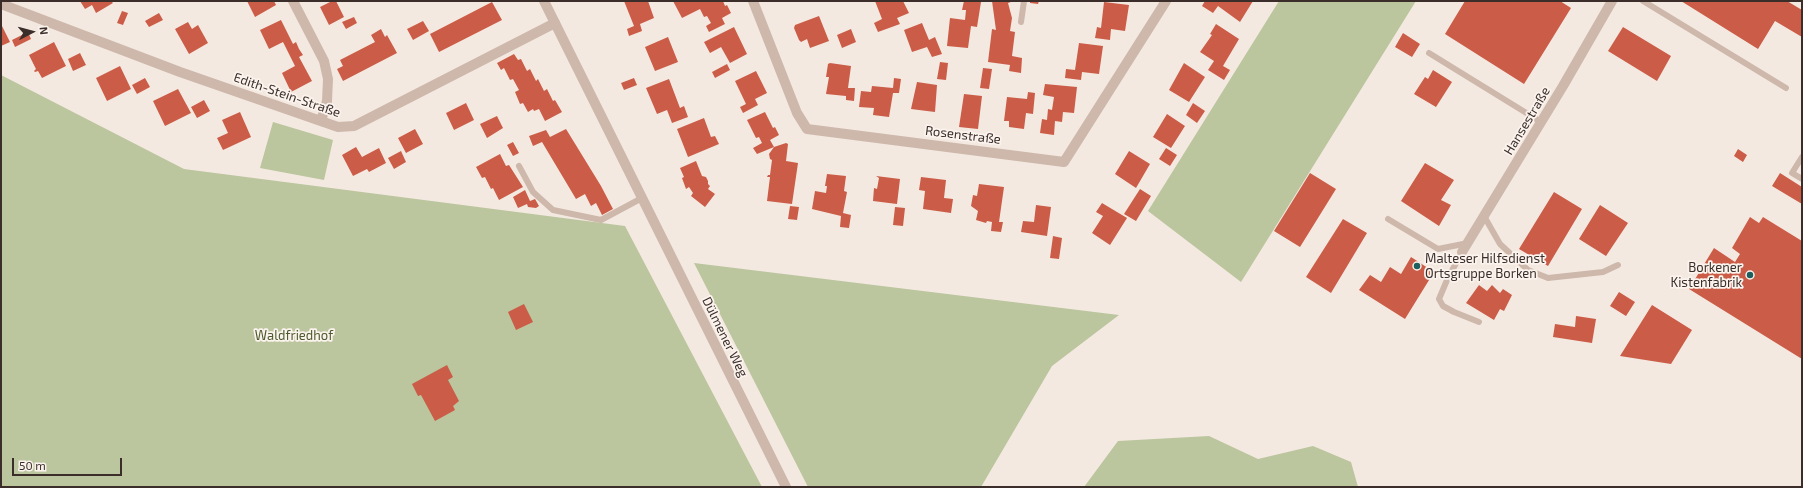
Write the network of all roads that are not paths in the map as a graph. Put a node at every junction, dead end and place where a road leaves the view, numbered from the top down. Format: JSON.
{"nodes":[{"id":1,"x":293,"y":1,"type":"edge"},
{"id":2,"x":544,"y":1,"type":"edge"},
{"id":3,"x":753,"y":1,"type":"edge"},
{"id":4,"x":1024,"y":1,"type":"edge"},
{"id":5,"x":1166,"y":1,"type":"edge"},
{"id":6,"x":1612,"y":1,"type":"edge"},
{"id":7,"x":1643,"y":1,"type":"edge"},
{"id":8,"x":1,"y":4,"type":"edge"},
{"id":9,"x":1021,"y":22,"type":"dead end"},
{"id":10,"x":555,"y":23,"type":"junction"},
{"id":11,"x":1429,"y":53,"type":"dead end"},
{"id":12,"x":1786,"y":88,"type":"dead end"},
{"id":13,"x":321,"y":121,"type":"junction"},
{"id":14,"x":1541,"y":122,"type":"junction"},
{"id":15,"x":1802,"y":157,"type":"edge"},
{"id":16,"x":519,"y":166,"type":"dead end"},
{"id":17,"x":1802,"y":179,"type":"edge"},
{"id":18,"x":642,"y":198,"type":"junction"},
{"id":19,"x":1484,"y":216,"type":"junction"},
{"id":20,"x":1388,"y":219,"type":"dead end"},
{"id":21,"x":1468,"y":243,"type":"junction"},
{"id":22,"x":1462,"y":252,"type":"joint"},
{"id":23,"x":1618,"y":265,"type":"dead end"},
{"id":24,"x":1479,"y":322,"type":"dead end"},
{"id":25,"x":786,"y":487,"type":"edge"}],
"edges":[{"from":1,"to":13,"type":"street"},
{"from":2,"to":10,"type":"street","name":"Dülmener Weg"},
{"from":3,"to":5,"type":"street","name":"Rosenstraße"},
{"from":4,"to":9,"type":"lane"},
{"from":6,"to":14,"type":"street","name":"Hansestraße"},
{"from":7,"to":12,"type":"lane"},
{"from":8,"to":13,"type":"street","name":"Edith-Stein-Straße"},
{"from":10,"to":13,"type":"street","name":"Edith-Stein-Straße"},
{"from":10,"to":18,"type":"street","name":"Dülmener Weg"},
{"from":11,"to":14,"type":"lane"},
{"from":14,"to":19,"type":"street","name":"Hansestraße"},
{"from":15,"to":17,"type":"lane"},
{"from":16,"to":18,"type":"lane"},
{"from":18,"to":25,"type":"street","name":"Dülmener Weg"},
{"from":19,"to":21,"type":"street","name":"Hansestraße"},
{"from":19,"to":23,"type":"lane"},
{"from":20,"to":21,"type":"lane"},
{"from":21,"to":22,"type":"street","name":"Hansestraße"},
{"from":22,"to":24,"type":"lane"}]}
